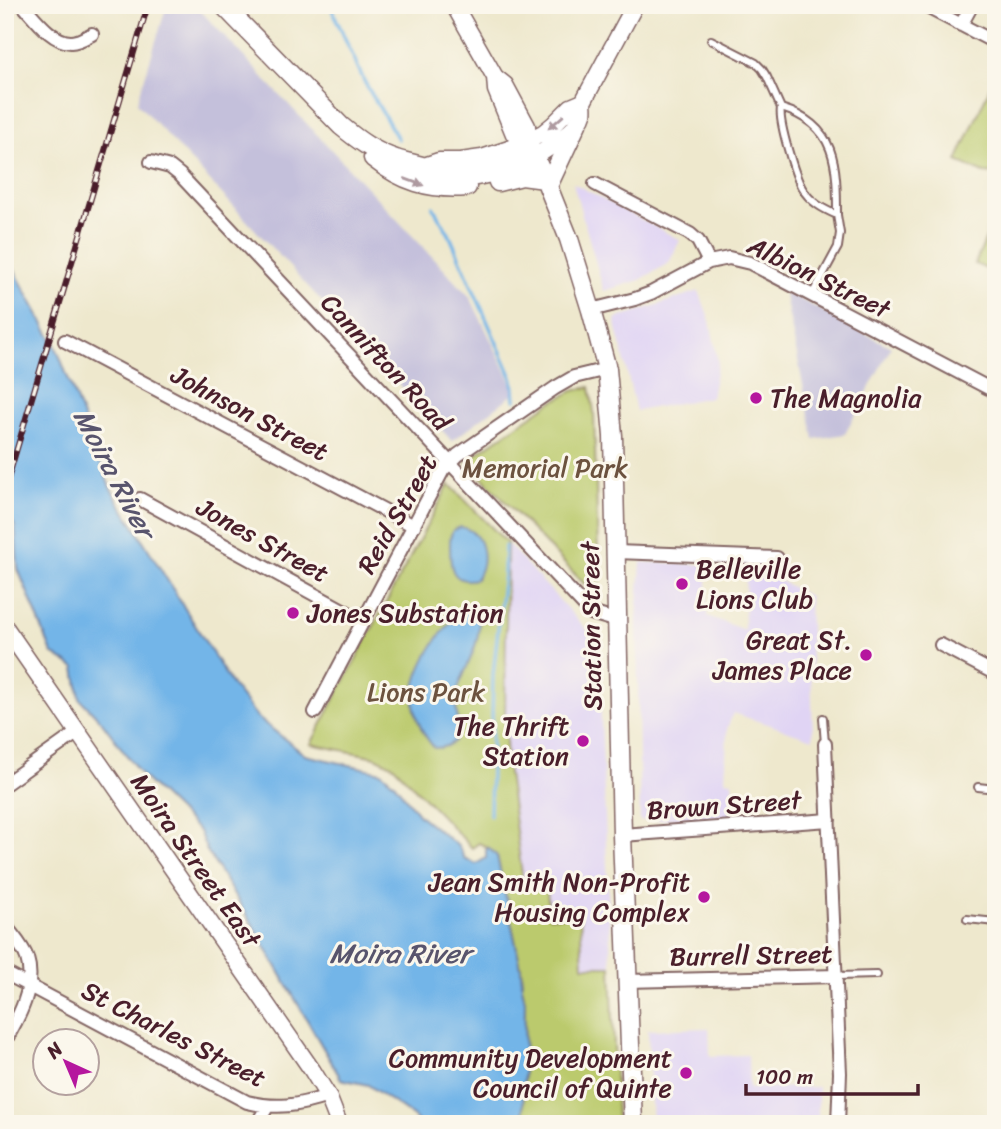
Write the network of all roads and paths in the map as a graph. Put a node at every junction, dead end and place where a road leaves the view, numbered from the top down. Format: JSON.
{"nodes":[{"id":1,"x":23,"y":5,"type":"edge"},
{"id":2,"x":223,"y":5,"type":"edge"},
{"id":3,"x":454,"y":5,"type":"edge"},
{"id":4,"x":635,"y":5,"type":"edge"},
{"id":5,"x":923,"y":5,"type":"edge"},
{"id":6,"x":972,"y":5,"type":"edge"},
{"id":7,"x":961,"y":25,"type":"junction"},
{"id":8,"x":92,"y":34,"type":"dead end"},
{"id":9,"x":711,"y":40,"type":"dead end"},
{"id":10,"x":996,"y":43,"type":"edge"},
{"id":11,"x":583,"y":102,"type":"junction"},
{"id":12,"x":780,"y":108,"type":"junction"},
{"id":13,"x":577,"y":124,"type":"junction"},
{"id":14,"x":341,"y":126,"type":"junction"},
{"id":15,"x":531,"y":149,"type":"junction"},
{"id":16,"x":151,"y":162,"type":"dead end"},
{"id":17,"x":546,"y":183,"type":"junction"},
{"id":18,"x":595,"y":184,"type":"dead end"},
{"id":19,"x":837,"y":215,"type":"junction"},
{"id":20,"x":709,"y":262,"type":"junction"},
{"id":21,"x":812,"y":295,"type":"junction"},
{"id":22,"x":591,"y":310,"type":"junction"},
{"id":23,"x":65,"y":341,"type":"dead end"},
{"id":24,"x":607,"y":369,"type":"junction"},
{"id":25,"x":996,"y":392,"type":"edge"},
{"id":26,"x":449,"y":463,"type":"junction"},
{"id":27,"x":140,"y":499,"type":"dead end"},
{"id":28,"x":414,"y":526,"type":"junction"},
{"id":29,"x":616,"y":552,"type":"junction"},
{"id":30,"x":778,"y":558,"type":"dead end"},
{"id":31,"x":363,"y":621,"type":"junction"},
{"id":32,"x":618,"y":621,"type":"junction"},
{"id":33,"x":5,"y":627,"type":"edge"},
{"id":34,"x":941,"y":645,"type":"dead end"},
{"id":35,"x":996,"y":674,"type":"edge"},
{"id":36,"x":315,"y":712,"type":"dead end"},
{"id":37,"x":823,"y":718,"type":"dead end"},
{"id":38,"x":78,"y":732,"type":"junction"},
{"id":39,"x":825,"y":744,"type":"joint"},
{"id":40,"x":5,"y":784,"type":"edge"},
{"id":41,"x":978,"y":787,"type":"dead end"},
{"id":42,"x":996,"y":789,"type":"edge"},
{"id":43,"x":830,"y":820,"type":"junction"},
{"id":44,"x":622,"y":835,"type":"junction"},
{"id":45,"x":967,"y":919,"type":"dead end"},
{"id":46,"x":996,"y":922,"type":"edge"},
{"id":47,"x":5,"y":925,"type":"edge"},
{"id":48,"x":5,"y":973,"type":"edge"},
{"id":49,"x":877,"y":975,"type":"dead end"},
{"id":50,"x":837,"y":976,"type":"junction"},
{"id":51,"x":626,"y":981,"type":"junction"},
{"id":52,"x":28,"y":985,"type":"junction"},
{"id":53,"x":5,"y":1041,"type":"edge"},
{"id":54,"x":328,"y":1096,"type":"junction"},
{"id":55,"x":267,"y":1107,"type":"junction"},
{"id":56,"x":257,"y":1124,"type":"edge"},
{"id":57,"x":339,"y":1124,"type":"edge"},
{"id":58,"x":633,"y":1124,"type":"edge"},
{"id":59,"x":838,"y":1124,"type":"edge"}],
"edges":[{"from":1,"to":8,"type":"street"},
{"from":2,"to":14,"type":"main road"},
{"from":3,"to":15,"type":"street","name":"Station Street"},
{"from":4,"to":11,"type":"street"},
{"from":5,"to":7,"type":"street"},
{"from":6,"to":7,"type":"street"},
{"from":7,"to":10,"type":"street"},
{"from":9,"to":12,"type":"lane"},
{"from":11,"to":13,"type":"street"},
{"from":11,"to":15,"type":"street","one_way":true},
{"from":12,"to":19,"type":"lane"},
{"from":12,"to":19,"type":"lane"},
{"from":13,"to":15,"type":"street"},
{"from":13,"to":17,"type":"main road"},
{"from":14,"to":15,"type":"main road"},
{"from":14,"to":17,"type":"main road","one_way":true},
{"from":15,"to":17,"type":"main road","name":"Station Street"},
{"from":16,"to":26,"type":"street","name":"Cannifton Road"},
{"from":17,"to":22,"type":"main road","name":"Station Street"},
{"from":18,"to":20,"type":"street","name":"Albion Street"},
{"from":19,"to":21,"type":"lane"},
{"from":20,"to":21,"type":"street","name":"Albion Street"},
{"from":20,"to":22,"type":"street"},
{"from":21,"to":25,"type":"street","name":"Albion Street"},
{"from":22,"to":24,"type":"main road","name":"Station Street"},
{"from":23,"to":28,"type":"street","name":"Johnson Street"},
{"from":24,"to":26,"type":"street","name":"Reid Street"},
{"from":24,"to":29,"type":"main road","name":"Station Street"},
{"from":26,"to":28,"type":"street","name":"Reid Street"},
{"from":26,"to":32,"type":"street","name":"Cannifton Road"},
{"from":27,"to":31,"type":"street","name":"Jones Street"},
{"from":28,"to":31,"type":"street","name":"Reid Street"},
{"from":29,"to":30,"type":"street"},
{"from":29,"to":32,"type":"main road","name":"Station Street"},
{"from":31,"to":36,"type":"street","name":"Reid Street"},
{"from":32,"to":44,"type":"main road","name":"Station Street"},
{"from":33,"to":38,"type":"street","name":"Moira Street East"},
{"from":34,"to":35,"type":"street"},
{"from":37,"to":39,"type":"lane"},
{"from":38,"to":40,"type":"street"},
{"from":38,"to":54,"type":"street","name":"Moira Street East"},
{"from":39,"to":43,"type":"street"},
{"from":41,"to":42,"type":"lane"},
{"from":43,"to":44,"type":"street","name":"Brown Street"},
{"from":43,"to":50,"type":"street"},
{"from":44,"to":51,"type":"main road","name":"Station Street"},
{"from":45,"to":46,"type":"lane"},
{"from":47,"to":52,"type":"street"},
{"from":48,"to":52,"type":"street","name":"St Charles Street"},
{"from":49,"to":50,"type":"lane","name":"Burrell Street"},
{"from":50,"to":51,"type":"street","name":"Burrell Street"},
{"from":50,"to":59,"type":"street"},
{"from":51,"to":58,"type":"main road","name":"Station Street"},
{"from":52,"to":53,"type":"street"},
{"from":52,"to":55,"type":"street","name":"St Charles Street"},
{"from":54,"to":55,"type":"street","name":"St Charles Street"},
{"from":54,"to":57,"type":"street","name":"Moira Street East"},
{"from":55,"to":56,"type":"street"}]}
